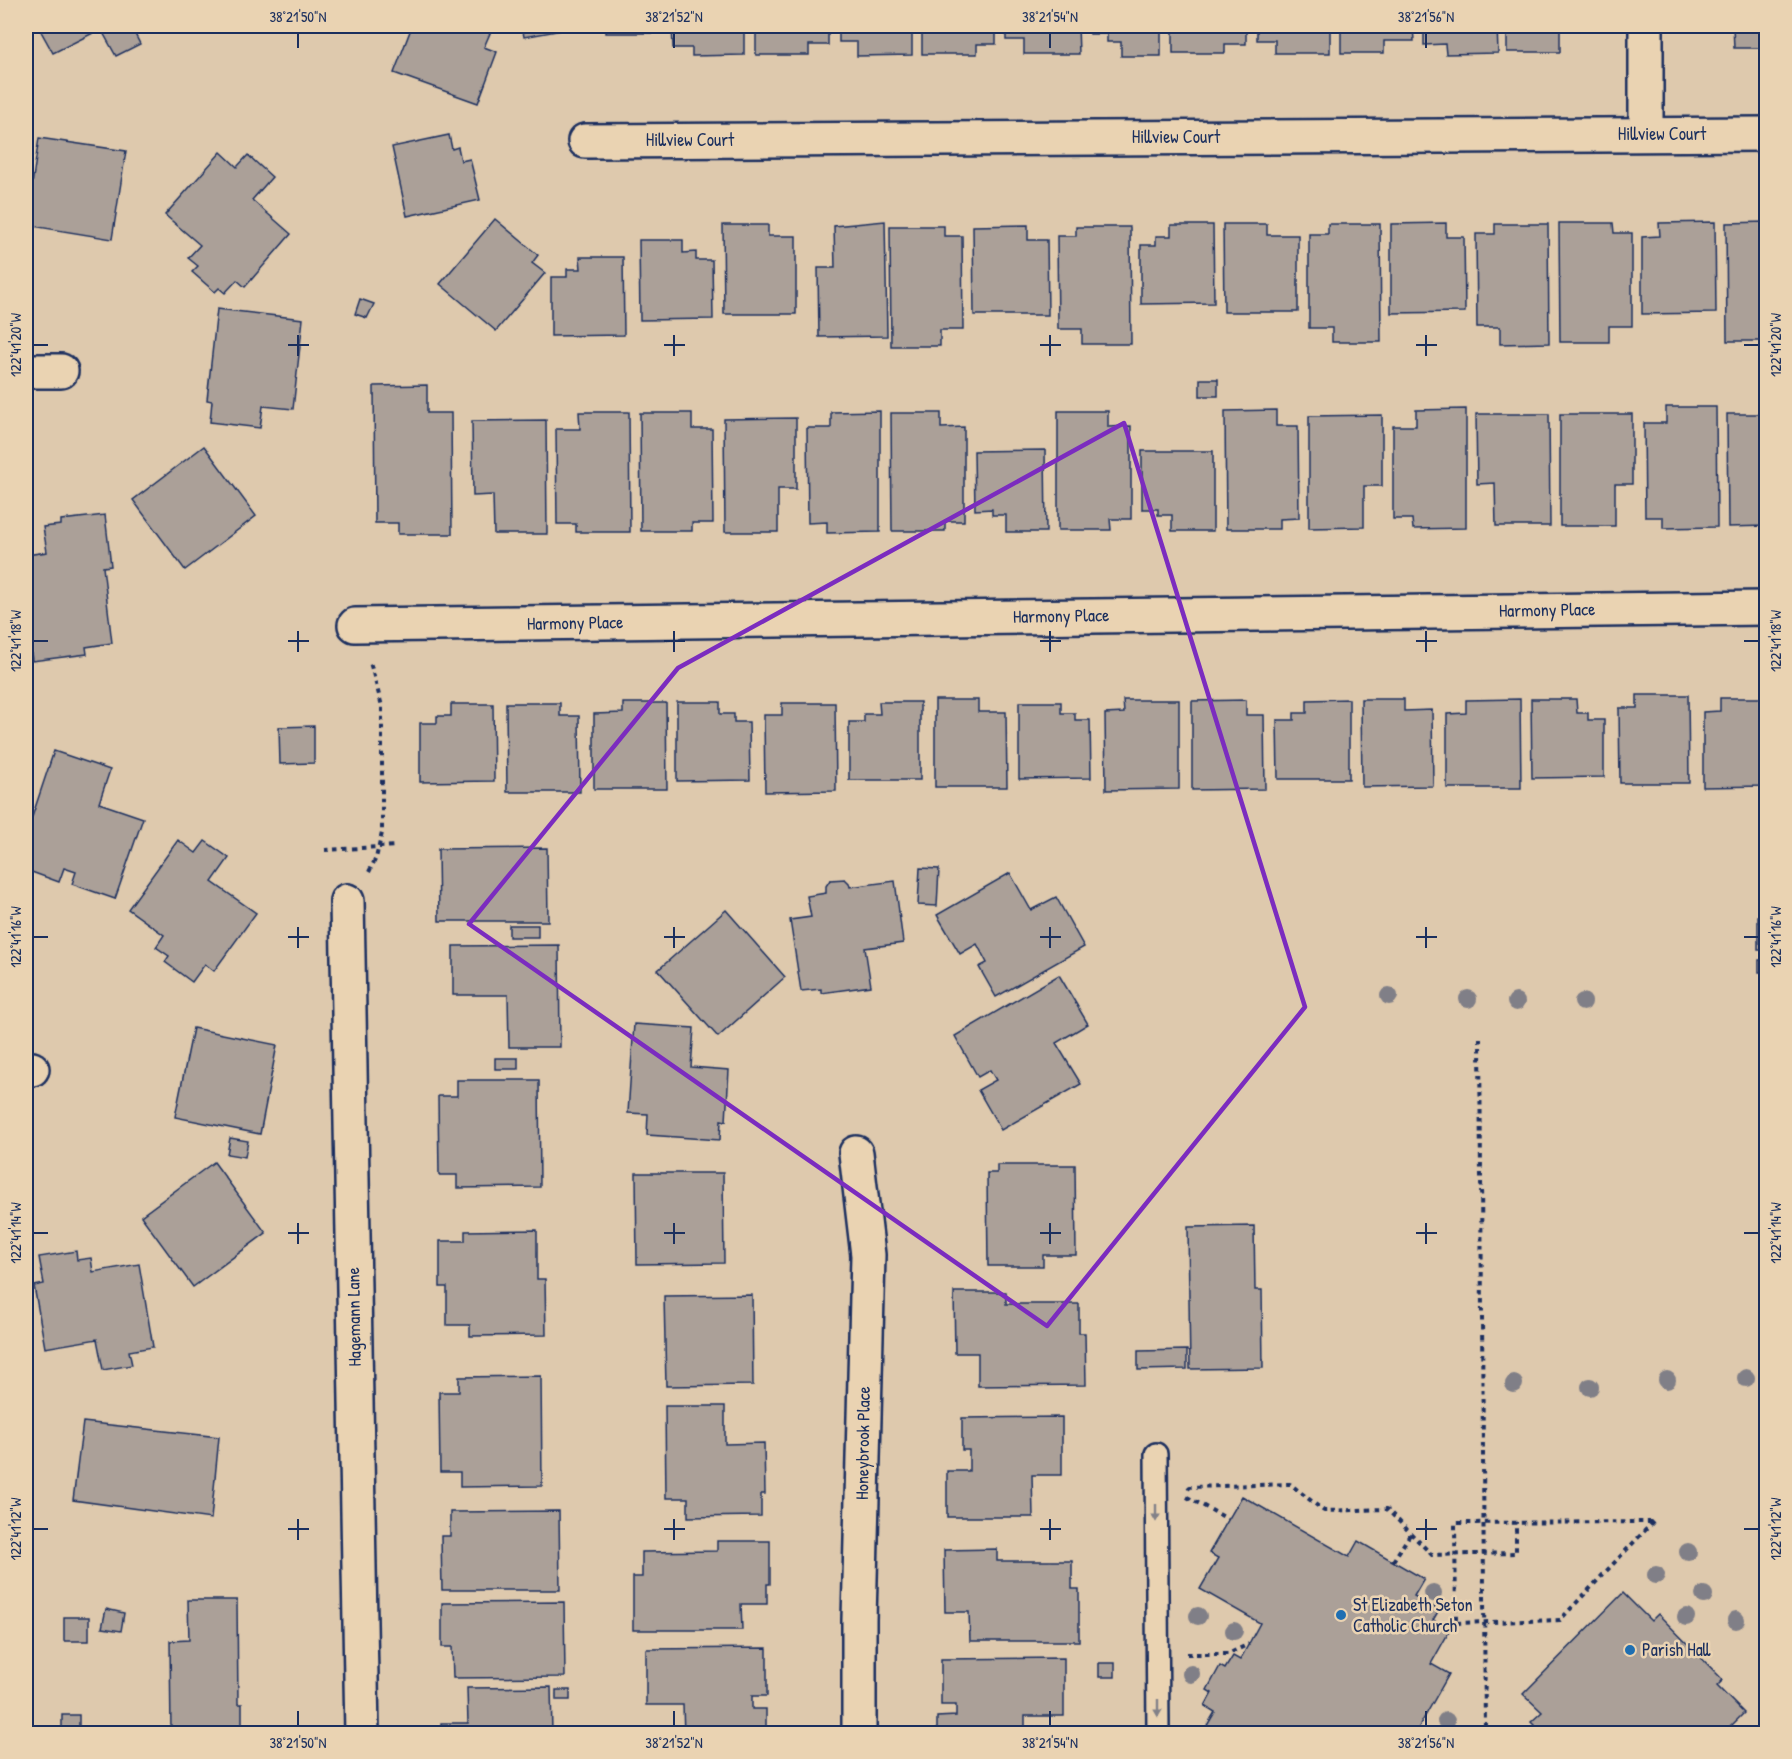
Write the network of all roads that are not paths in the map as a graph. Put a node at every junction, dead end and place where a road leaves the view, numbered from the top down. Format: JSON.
{"nodes":[{"id":1,"x":1646,"y":26,"type":"edge"},
{"id":2,"x":1646,"y":134,"type":"junction"},
{"id":3,"x":1767,"y":134,"type":"edge"},
{"id":4,"x":585,"y":141,"type":"dead end"},
{"id":5,"x":26,"y":371,"type":"edge"},
{"id":6,"x":61,"y":371,"type":"dead end"},
{"id":7,"x":1767,"y":608,"type":"edge"},
{"id":8,"x":355,"y":625,"type":"road end"},
{"id":9,"x":347,"y":901,"type":"road end"},
{"id":10,"x":856,"y":1153,"type":"dead end"},
{"id":11,"x":1156,"y":1454,"type":"dead end"},
{"id":12,"x":362,"y":1734,"type":"edge"},
{"id":13,"x":859,"y":1734,"type":"edge"},
{"id":14,"x":1158,"y":1734,"type":"edge"}],
"edges":[{"from":1,"to":2,"type":"street"},
{"from":2,"to":3,"type":"street","name":"Hillview Court"},
{"from":2,"to":4,"type":"street","name":"Hillview Court"},
{"from":5,"to":6,"type":"street"},
{"from":7,"to":8,"type":"street","name":"Harmony Place"},
{"from":9,"to":12,"type":"street","name":"Hagemann Lane"},
{"from":10,"to":13,"type":"street","name":"Honeybrook Place"},
{"from":11,"to":14,"type":"lane","one_way":true}]}
